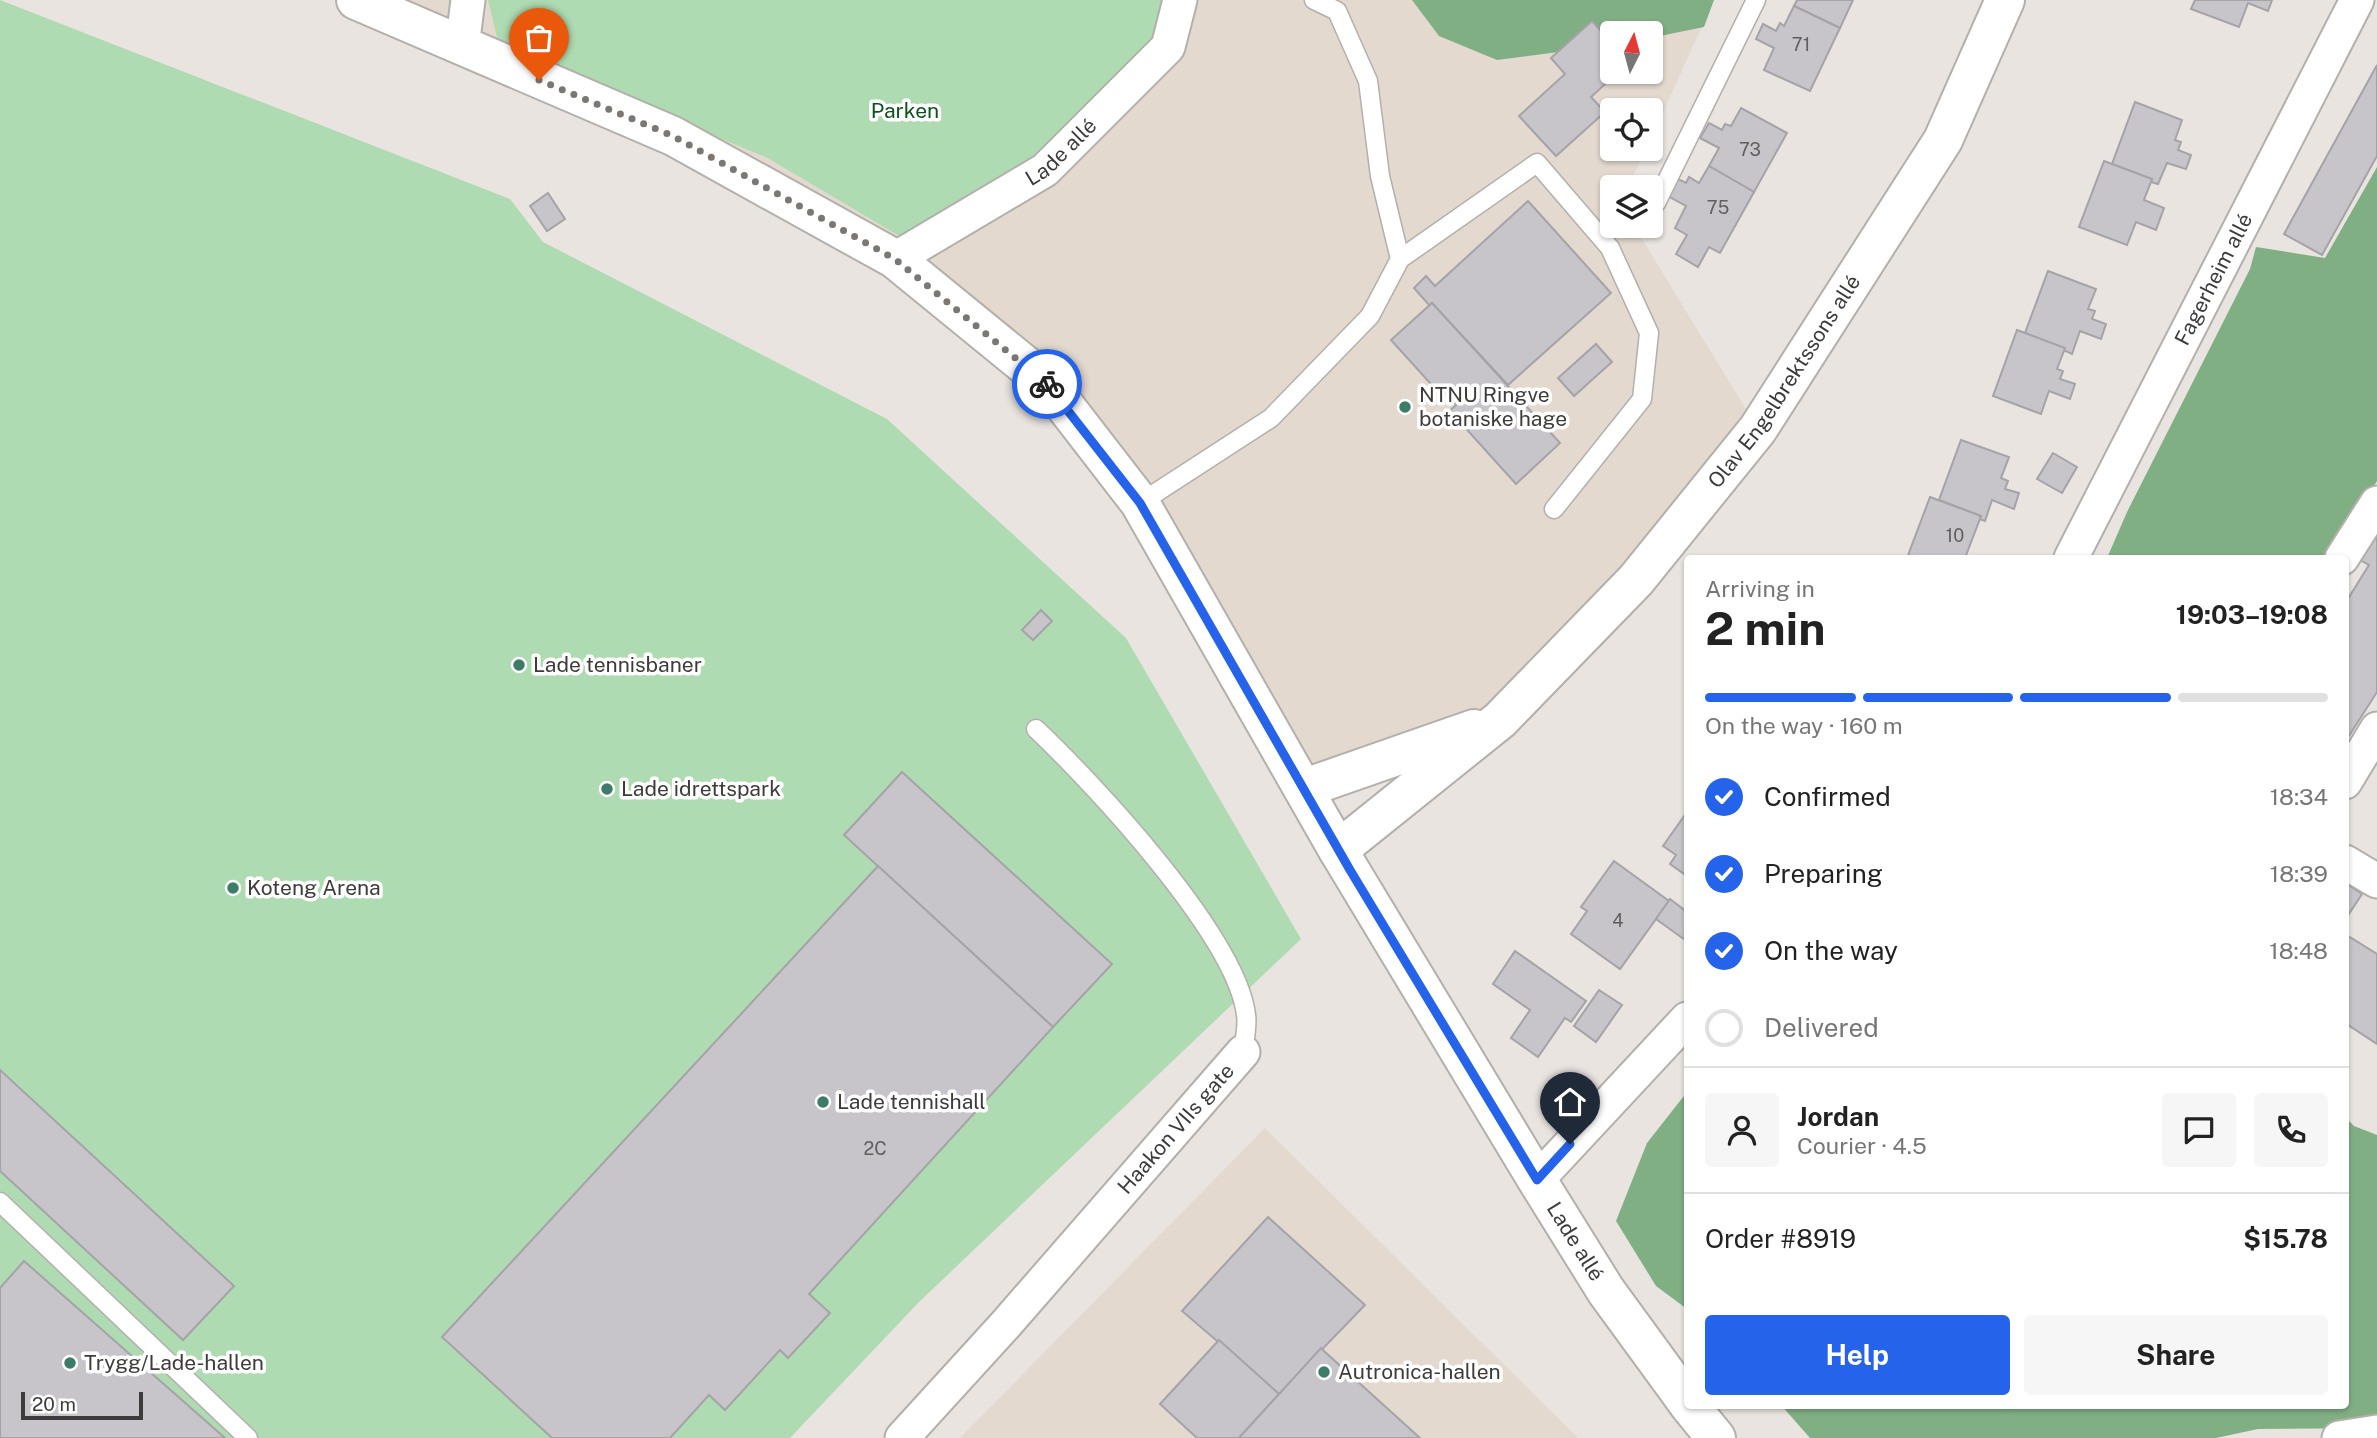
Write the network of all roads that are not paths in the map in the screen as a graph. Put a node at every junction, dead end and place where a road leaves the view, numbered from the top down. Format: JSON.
{"nodes":[{"id":1,"x":356,"y":0,"type":"edge"},
{"id":2,"x":468,"y":0,"type":"edge"},
{"id":3,"x":1314,"y":0,"type":"edge"},
{"id":4,"x":1756,"y":0,"type":"edge"},
{"id":5,"x":2005,"y":0,"type":"edge"},
{"id":6,"x":2357,"y":0,"type":"edge"},
{"id":7,"x":1182,"y":2,"type":"edge"},
{"id":8,"x":1336,"y":5,"type":"edge"},
{"id":9,"x":462,"y":47,"type":"junction"},
{"id":10,"x":1663,"y":189,"type":"edge"},
{"id":11,"x":895,"y":259,"type":"junction"},
{"id":12,"x":1400,"y":259,"type":"junction"},
{"id":13,"x":1140,"y":503,"type":"junction"},
{"id":14,"x":2377,"y":503,"type":"edge"},
{"id":15,"x":1554,"y":509,"type":"dead end"},
{"id":16,"x":2073,"y":555,"type":"edge"},
{"id":17,"x":2344,"y":555,"type":"edge"},
{"id":18,"x":1500,"y":720,"type":"junction"},
{"id":19,"x":1036,"y":729,"type":"dead end"},
{"id":20,"x":2377,"y":729,"type":"edge"},
{"id":21,"x":2349,"y":775,"type":"edge"},
{"id":22,"x":1305,"y":788,"type":"junction"},
{"id":23,"x":1338,"y":850,"type":"junction"},
{"id":24,"x":2349,"y":864,"type":"edge"},
{"id":25,"x":2377,"y":881,"type":"edge"},
{"id":26,"x":1684,"y":1022,"type":"edge"},
{"id":27,"x":1243,"y":1052,"type":"joint"},
{"id":28,"x":1537,"y":1180,"type":"junction"},
{"id":29,"x":0,"y":1202,"type":"edge"},
{"id":30,"x":1684,"y":1398,"type":"edge"},
{"id":31,"x":1692,"y":1409,"type":"edge"},
{"id":32,"x":2377,"y":1432,"type":"edge"},
{"id":33,"x":248,"y":1438,"type":"edge"},
{"id":34,"x":902,"y":1438,"type":"edge"},
{"id":35,"x":1716,"y":1438,"type":"edge"},
{"id":36,"x":2339,"y":1438,"type":"edge"}],
"edges":[{"from":1,"to":9,"type":"street","name":"Lade allé"},
{"from":2,"to":9,"type":"street"},
{"from":3,"to":8,"type":"lane"},
{"from":4,"to":10,"type":"lane"},
{"from":5,"to":18,"type":"street","name":"Olav Engelbrektssons allé"},
{"from":6,"to":16,"type":"street","name":"Fagerheim allé"},
{"from":7,"to":11,"type":"street","name":"Lade allé"},
{"from":8,"to":12,"type":"lane"},
{"from":9,"to":11,"type":"street","name":"Lade allé"},
{"from":11,"to":13,"type":"street","name":"Lade allé"},
{"from":12,"to":13,"type":"lane"},
{"from":12,"to":15,"type":"lane"},
{"from":13,"to":22,"type":"street","name":"Lade allé"},
{"from":14,"to":17,"type":"street"},
{"from":18,"to":22,"type":"street","name":"Olav Engelbrektssons allé"},
{"from":18,"to":23,"type":"street","name":"Olav Engelbrektssons allé"},
{"from":19,"to":27,"type":"lane","name":"Haakon VIIs gate"},
{"from":20,"to":21,"type":"street"},
{"from":22,"to":23,"type":"street","name":"Lade allé"},
{"from":23,"to":28,"type":"street","name":"Lade allé"},
{"from":24,"to":25,"type":"street"},
{"from":26,"to":28,"type":"street"},
{"from":27,"to":34,"type":"street","name":"Haakon VIIs gate"},
{"from":28,"to":30,"type":"street","name":"Lade allé"},
{"from":29,"to":33,"type":"lane"},
{"from":31,"to":35,"type":"street","name":"Lade allé"},
{"from":32,"to":36,"type":"street"}]}
